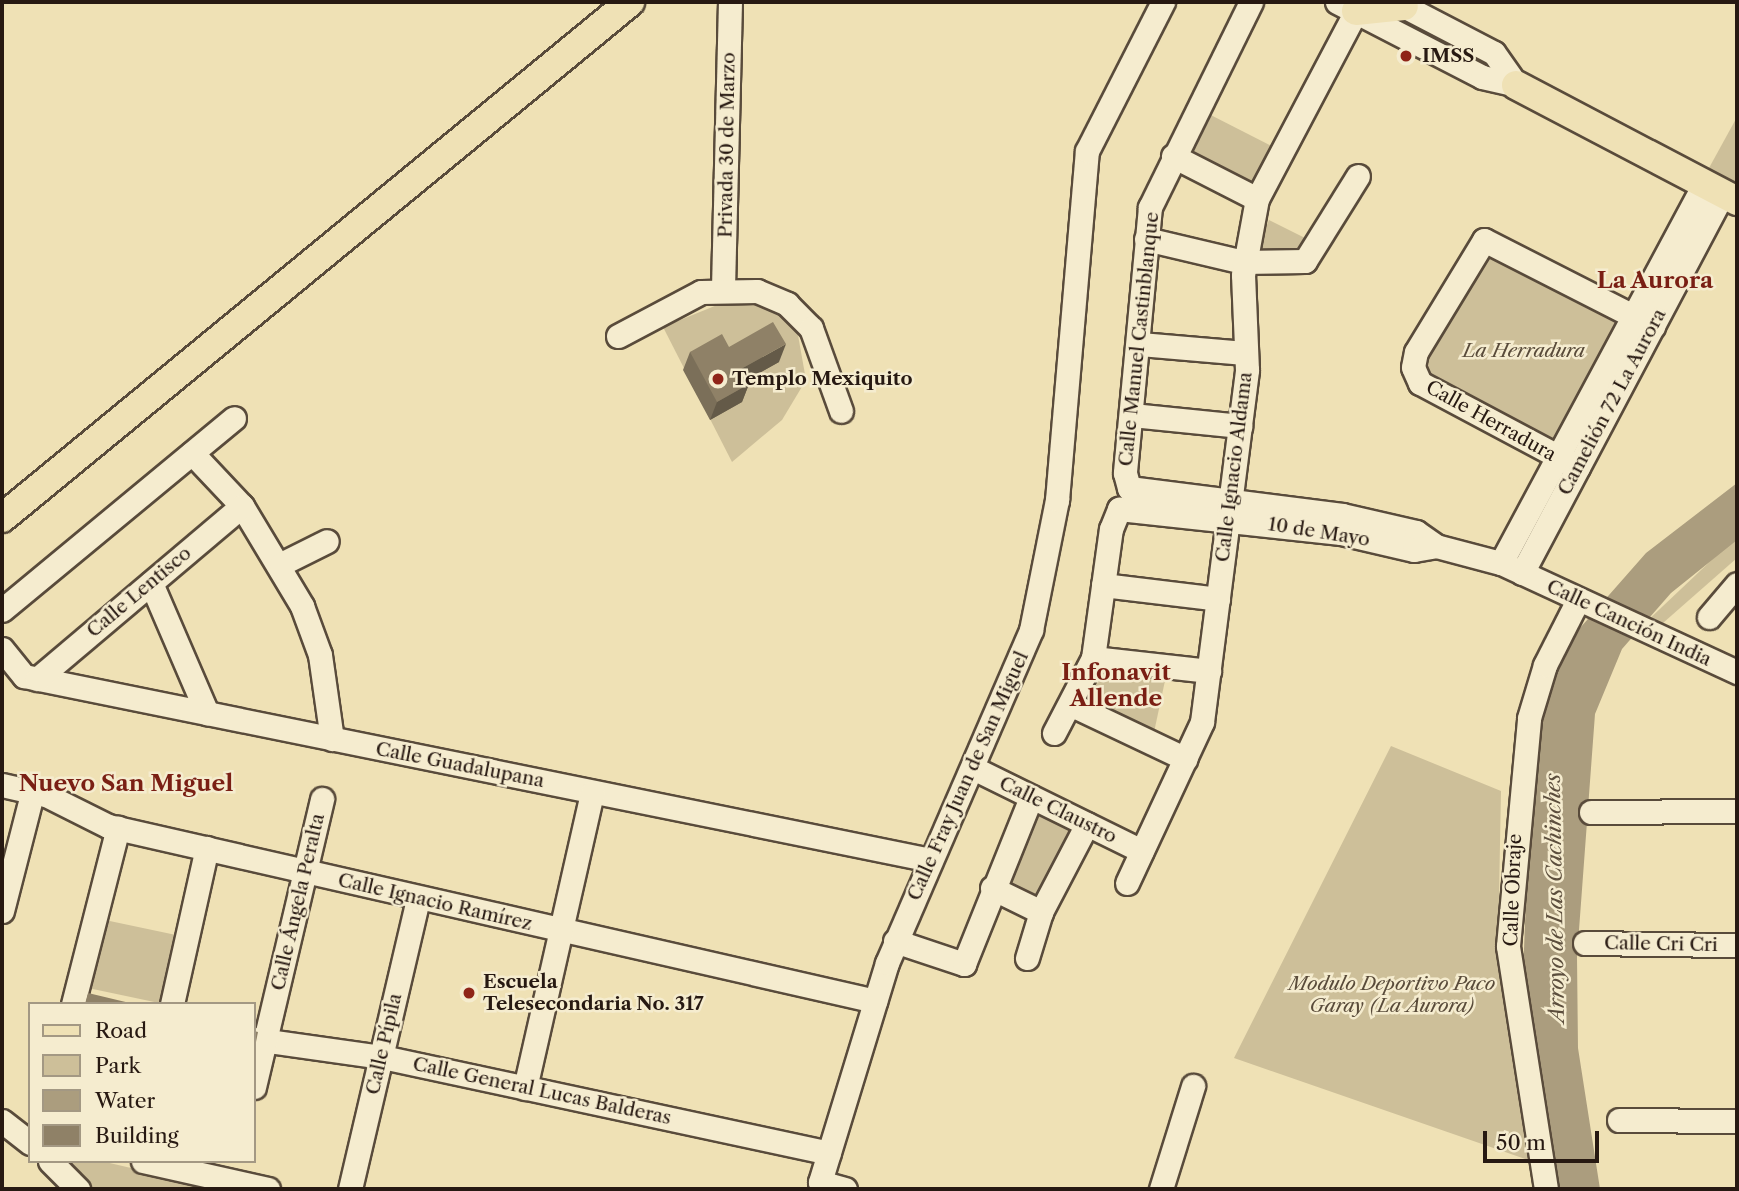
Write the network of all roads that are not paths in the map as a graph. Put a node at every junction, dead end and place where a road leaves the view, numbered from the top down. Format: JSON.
{"nodes":[{"id":1,"x":630,"y":2,"type":"edge"},
{"id":2,"x":730,"y":2,"type":"edge"},
{"id":3,"x":1163,"y":2,"type":"edge"},
{"id":4,"x":1251,"y":2,"type":"edge"},
{"id":5,"x":1400,"y":4,"type":"edge"},
{"id":6,"x":1346,"y":6,"type":"edge"},
{"id":7,"x":1516,"y":85,"type":"junction"},
{"id":8,"x":1173,"y":156,"type":"junction"},
{"id":9,"x":1358,"y":176,"type":"dead end"},
{"id":10,"x":1721,"y":193,"type":"edge"},
{"id":11,"x":1257,"y":199,"type":"junction"},
{"id":12,"x":1146,"y":239,"type":"junction"},
{"id":13,"x":1243,"y":262,"type":"junction"},
{"id":14,"x":723,"y":288,"type":"junction"},
{"id":15,"x":1643,"y":321,"type":"junction"},
{"id":16,"x":618,"y":335,"type":"dead end"},
{"id":17,"x":1140,"y":344,"type":"junction"},
{"id":18,"x":1245,"y":353,"type":"junction"},
{"id":19,"x":841,"y":411,"type":"dead end"},
{"id":20,"x":1132,"y":415,"type":"junction"},
{"id":21,"x":234,"y":418,"type":"dead end"},
{"id":22,"x":1240,"y":426,"type":"junction"},
{"id":23,"x":192,"y":453,"type":"junction"},
{"id":24,"x":1567,"y":463,"type":"junction"},
{"id":25,"x":1129,"y":488,"type":"joint"},
{"id":26,"x":242,"y":506,"type":"junction"},
{"id":27,"x":1229,"y":510,"type":"junction"},
{"id":28,"x":2,"y":518,"type":"edge"},
{"id":29,"x":327,"y":541,"type":"dead end"},
{"id":30,"x":1501,"y":563,"type":"junction"},
{"id":31,"x":281,"y":564,"type":"junction"},
{"id":32,"x":1522,"y":573,"type":"junction"},
{"id":33,"x":150,"y":583,"type":"junction"},
{"id":34,"x":1737,"y":584,"type":"edge"},
{"id":35,"x":1103,"y":585,"type":"junction"},
{"id":36,"x":1217,"y":599,"type":"junction"},
{"id":37,"x":1588,"y":604,"type":"junction"},
{"id":38,"x":2,"y":610,"type":"edge"},
{"id":39,"x":1709,"y":617,"type":"dead end"},
{"id":40,"x":2,"y":649,"type":"edge"},
{"id":41,"x":1093,"y":658,"type":"junction"},
{"id":42,"x":1209,"y":671,"type":"junction"},
{"id":43,"x":1737,"y":672,"type":"edge"},
{"id":44,"x":37,"y":679,"type":"junction"},
{"id":45,"x":1070,"y":704,"type":"junction"},
{"id":46,"x":207,"y":713,"type":"junction"},
{"id":47,"x":1054,"y":733,"type":"dead end"},
{"id":48,"x":332,"y":739,"type":"junction"},
{"id":49,"x":1186,"y":759,"type":"junction"},
{"id":50,"x":974,"y":768,"type":"junction"},
{"id":51,"x":2,"y":785,"type":"edge"},
{"id":52,"x":33,"y":790,"type":"junction"},
{"id":53,"x":592,"y":792,"type":"junction"},
{"id":54,"x":1031,"y":797,"type":"junction"},
{"id":55,"x":322,"y":799,"type":"dead end"},
{"id":56,"x":1737,"y":811,"type":"edge"},
{"id":57,"x":1591,"y":812,"type":"dead end"},
{"id":58,"x":1087,"y":824,"type":"junction"},
{"id":59,"x":117,"y":828,"type":"junction"},
{"id":60,"x":207,"y":848,"type":"junction"},
{"id":61,"x":1142,"y":851,"type":"junction"},
{"id":62,"x":931,"y":860,"type":"junction"},
{"id":63,"x":306,"y":873,"type":"junction"},
{"id":64,"x":1127,"y":883,"type":"dead end"},
{"id":65,"x":992,"y":888,"type":"junction"},
{"id":66,"x":418,"y":898,"type":"junction"},
{"id":67,"x":2,"y":911,"type":"edge"},
{"id":68,"x":1041,"y":912,"type":"junction"},
{"id":69,"x":561,"y":931,"type":"junction"},
{"id":70,"x":895,"y":941,"type":"junction"},
{"id":71,"x":1585,"y":943,"type":"dead end"},
{"id":72,"x":1737,"y":945,"type":"edge"},
{"id":73,"x":1027,"y":958,"type":"dead end"},
{"id":74,"x":74,"y":1001,"type":"edge"},
{"id":75,"x":875,"y":1001,"type":"junction"},
{"id":76,"x":172,"y":1002,"type":"edge"},
{"id":77,"x":259,"y":1040,"type":"edge"},
{"id":78,"x":382,"y":1057,"type":"junction"},
{"id":79,"x":256,"y":1068,"type":"edge"},
{"id":80,"x":1193,"y":1086,"type":"dead end"},
{"id":81,"x":525,"y":1088,"type":"junction"},
{"id":82,"x":1619,"y":1120,"type":"dead end"},
{"id":83,"x":2,"y":1121,"type":"edge"},
{"id":84,"x":1737,"y":1121,"type":"edge"},
{"id":85,"x":28,"y":1141,"type":"edge"},
{"id":86,"x":829,"y":1153,"type":"junction"},
{"id":87,"x":52,"y":1163,"type":"edge"},
{"id":88,"x":153,"y":1163,"type":"edge"},
{"id":89,"x":247,"y":1181,"type":"edge"},
{"id":90,"x":822,"y":1186,"type":"edge"},
{"id":91,"x":78,"y":1189,"type":"edge"},
{"id":92,"x":350,"y":1189,"type":"edge"},
{"id":93,"x":845,"y":1189,"type":"edge"},
{"id":94,"x":1161,"y":1189,"type":"edge"},
{"id":95,"x":1546,"y":1189,"type":"edge"}],
"edges":[{"from":1,"to":28,"type":"main road"},
{"from":2,"to":14,"type":"street","name":"Privada 30 de Marzo"},
{"from":3,"to":50,"type":"street","name":"Calle Fray Juan de San Miguel"},
{"from":4,"to":8,"type":"street","name":"Calle Manuel Castinblanque"},
{"from":5,"to":6,"type":"main road"},
{"from":5,"to":7,"type":"street"},
{"from":6,"to":7,"type":"street"},
{"from":6,"to":11,"type":"street","name":"Calle Ignacio Aldama"},
{"from":7,"to":10,"type":"main road"},
{"from":8,"to":11,"type":"street"},
{"from":8,"to":12,"type":"street","name":"Calle Manuel Castinblanque"},
{"from":9,"to":13,"type":"street"},
{"from":10,"to":15,"type":"street","name":"Camelión 72 La Aurora"},
{"from":11,"to":13,"type":"street","name":"Calle Ignacio Aldama"},
{"from":12,"to":13,"type":"street"},
{"from":12,"to":17,"type":"street","name":"Calle Manuel Castinblanque"},
{"from":13,"to":18,"type":"street","name":"Calle Ignacio Aldama"},
{"from":14,"to":16,"type":"street"},
{"from":14,"to":19,"type":"street"},
{"from":15,"to":24,"type":"street","name":"Camelión 72 La Aurora"},
{"from":15,"to":24,"type":"street","name":"Calle Herradura"},
{"from":17,"to":18,"type":"street"},
{"from":17,"to":20,"type":"street","name":"Calle Manuel Castinblanque"},
{"from":18,"to":22,"type":"street","name":"Calle Ignacio Aldama"},
{"from":20,"to":22,"type":"street"},
{"from":20,"to":25,"type":"street","name":"Calle Manuel Castinblanque"},
{"from":21,"to":23,"type":"street"},
{"from":22,"to":27,"type":"street","name":"Calle Ignacio Aldama"},
{"from":23,"to":26,"type":"street"},
{"from":23,"to":38,"type":"street"},
{"from":24,"to":30,"type":"street","name":"Camelión 72 La Aurora"},
{"from":24,"to":32,"type":"street","name":"Camelión 72 La Aurora"},
{"from":25,"to":27,"type":"street","name":"10 de Mayo"},
{"from":26,"to":31,"type":"street"},
{"from":26,"to":33,"type":"street","name":"Calle Lentisco"},
{"from":27,"to":30,"type":"street","name":"10 de Mayo"},
{"from":27,"to":35,"type":"street","name":"10 de Mayo"},
{"from":27,"to":36,"type":"street","name":"Calle Ignacio Aldama"},
{"from":29,"to":31,"type":"street"},
{"from":30,"to":32,"type":"street","name":"10 de Mayo"},
{"from":31,"to":48,"type":"street"},
{"from":32,"to":37,"type":"street","name":"Calle Canción India"},
{"from":33,"to":44,"type":"street","name":"Calle Lentisco"},
{"from":33,"to":46,"type":"street"},
{"from":34,"to":39,"type":"street"},
{"from":35,"to":36,"type":"street"},
{"from":35,"to":41,"type":"street"},
{"from":36,"to":42,"type":"street","name":"Calle Ignacio Aldama"},
{"from":37,"to":43,"type":"street","name":"Calle Canción India"},
{"from":37,"to":95,"type":"street","name":"Calle Obraje"},
{"from":40,"to":44,"type":"street","name":"Calle Guadalupana"},
{"from":41,"to":42,"type":"street"},
{"from":41,"to":45,"type":"street"},
{"from":42,"to":49,"type":"street","name":"Calle Ignacio Aldama"},
{"from":44,"to":46,"type":"street","name":"Calle Guadalupana"},
{"from":45,"to":47,"type":"street"},
{"from":45,"to":49,"type":"street"},
{"from":46,"to":48,"type":"street","name":"Calle Guadalupana"},
{"from":48,"to":53,"type":"street","name":"Calle Guadalupana"},
{"from":49,"to":61,"type":"street","name":"Calle Ignacio Aldama"},
{"from":50,"to":54,"type":"street","name":"Calle Claustro"},
{"from":50,"to":62,"type":"street","name":"Calle Fray Juan de San Miguel"},
{"from":51,"to":52,"type":"street","name":"Calle Ignacio Ramírez"},
{"from":52,"to":59,"type":"street","name":"Calle Ignacio Ramírez"},
{"from":52,"to":67,"type":"street"},
{"from":53,"to":62,"type":"street","name":"Calle Guadalupana"},
{"from":53,"to":69,"type":"street"},
{"from":54,"to":58,"type":"street","name":"Calle Claustro"},
{"from":54,"to":65,"type":"street"},
{"from":55,"to":63,"type":"street","name":"Calle Ángela Peralta"},
{"from":56,"to":57,"type":"street"},
{"from":58,"to":61,"type":"street","name":"Calle Claustro"},
{"from":58,"to":68,"type":"street"},
{"from":59,"to":60,"type":"street","name":"Calle Ignacio Ramírez"},
{"from":59,"to":74,"type":"street"},
{"from":60,"to":63,"type":"street","name":"Calle Ignacio Ramírez"},
{"from":60,"to":76,"type":"street"},
{"from":61,"to":64,"type":"street","name":"Calle Ignacio Aldama"},
{"from":62,"to":70,"type":"street","name":"Calle Fray Juan de San Miguel"},
{"from":63,"to":66,"type":"street","name":"Calle Ignacio Ramírez"},
{"from":63,"to":77,"type":"street","name":"Calle Ángela Peralta"},
{"from":65,"to":68,"type":"street"},
{"from":65,"to":70,"type":"street"},
{"from":66,"to":69,"type":"street","name":"Calle Ignacio Ramírez"},
{"from":66,"to":78,"type":"street","name":"Calle Pípila"},
{"from":68,"to":73,"type":"street"},
{"from":69,"to":75,"type":"street","name":"Calle Ignacio Ramírez"},
{"from":69,"to":81,"type":"street"},
{"from":70,"to":75,"type":"street","name":"Calle Fray Juan de San Miguel"},
{"from":71,"to":72,"type":"street","name":"Calle Cri Cri"},
{"from":75,"to":86,"type":"street","name":"Calle Fray Juan de San Miguel"},
{"from":77,"to":78,"type":"street","name":"Calle General Lucas Balderas"},
{"from":77,"to":79,"type":"street","name":"Calle Ángela Peralta"},
{"from":78,"to":81,"type":"street","name":"Calle General Lucas Balderas"},
{"from":78,"to":92,"type":"street","name":"Calle Pípila"},
{"from":80,"to":94,"type":"street"},
{"from":81,"to":86,"type":"street","name":"Calle General Lucas Balderas"},
{"from":82,"to":84,"type":"street"},
{"from":83,"to":85,"type":"street"},
{"from":86,"to":90,"type":"street","name":"Calle Fray Juan de San Miguel"},
{"from":87,"to":91,"type":"street"},
{"from":88,"to":89,"type":"street"},
{"from":90,"to":93,"type":"street"}]}
